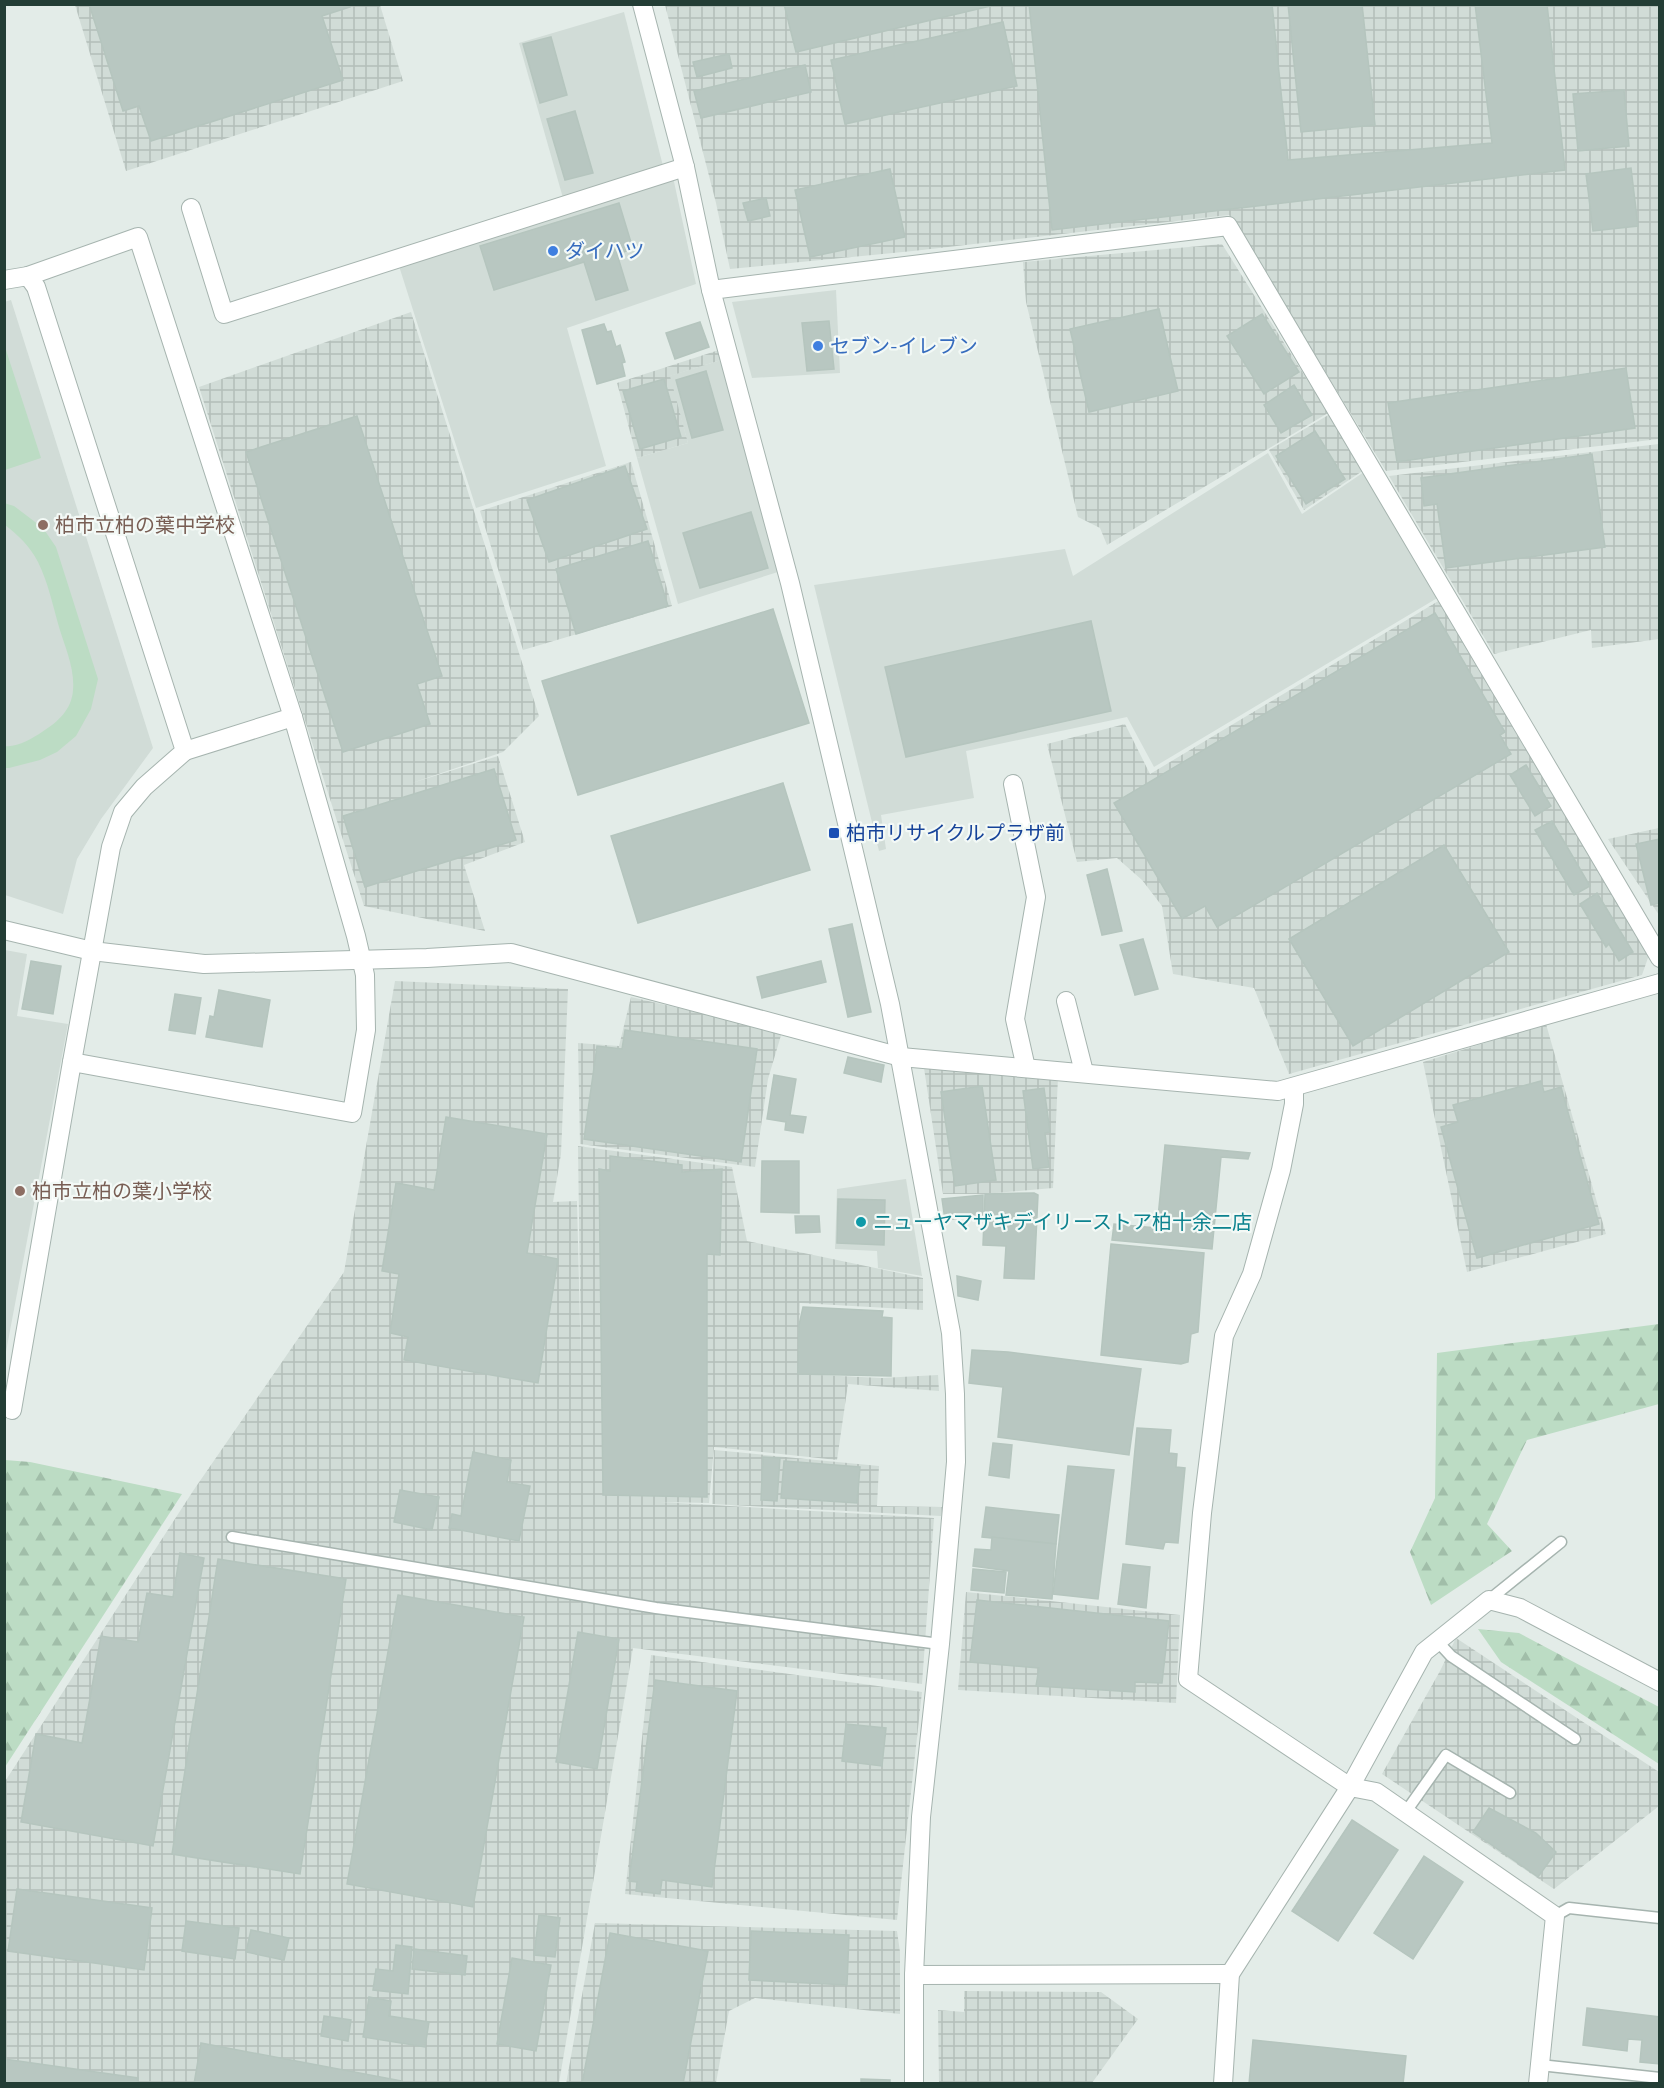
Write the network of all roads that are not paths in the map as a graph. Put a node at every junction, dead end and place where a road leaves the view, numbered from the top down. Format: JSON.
{"nodes":[{"id":1,"x":642,"y":4,"type":"edge"},
{"id":2,"x":685,"y":167,"type":"junction"},
{"id":3,"x":191,"y":208,"type":"dead end"},
{"id":4,"x":28,"y":276,"type":"junction"},
{"id":5,"x":4,"y":280,"type":"edge"},
{"id":6,"x":711,"y":290,"type":"junction"},
{"id":7,"x":293,"y":717,"type":"junction"},
{"id":8,"x":185,"y":751,"type":"junction"},
{"id":9,"x":1013,"y":784,"type":"dead end"},
{"id":10,"x":4,"y":930,"type":"edge"},
{"id":11,"x":92,"y":951,"type":"junction"},
{"id":12,"x":1659,"y":958,"type":"edge"},
{"id":13,"x":361,"y":959,"type":"junction"},
{"id":14,"x":1659,"y":983,"type":"edge"},
{"id":15,"x":1066,"y":1001,"type":"dead end"},
{"id":16,"x":901,"y":1056,"type":"junction"},
{"id":17,"x":72,"y":1062,"type":"junction"},
{"id":18,"x":1026,"y":1068,"type":"junction"},
{"id":19,"x":1084,"y":1072,"type":"junction"},
{"id":20,"x":1294,"y":1087,"type":"junction"},
{"id":21,"x":12,"y":1410,"type":"dead end"},
{"id":22,"x":232,"y":1537,"type":"dead end"},
{"id":23,"x":1561,"y":1542,"type":"dead end"},
{"id":24,"x":1489,"y":1600,"type":"junction"},
{"id":25,"x":1438,"y":1641,"type":"junction"},
{"id":26,"x":940,"y":1644,"type":"junction"},
{"id":27,"x":1659,"y":1682,"type":"edge"},
{"id":28,"x":1575,"y":1739,"type":"dead end"},
{"id":29,"x":1350,"y":1787,"type":"junction"},
{"id":30,"x":1510,"y":1793,"type":"dead end"},
{"id":31,"x":1405,"y":1813,"type":"junction"},
{"id":32,"x":1555,"y":1916,"type":"junction"},
{"id":33,"x":1659,"y":1918,"type":"edge"},
{"id":34,"x":1230,"y":1974,"type":"junction"},
{"id":35,"x":914,"y":1975,"type":"junction"},
{"id":36,"x":1539,"y":2074,"type":"edge"},
{"id":37,"x":1659,"y":2078,"type":"edge"},
{"id":38,"x":914,"y":2084,"type":"edge"},
{"id":39,"x":1223,"y":2084,"type":"edge"}],
"edges":[{"from":1,"to":2,"type":"street"},
{"from":2,"to":3,"type":"street"},
{"from":2,"to":6,"type":"street"},
{"from":4,"to":5,"type":"street"},
{"from":4,"to":7,"type":"street"},
{"from":4,"to":8,"type":"street"},
{"from":6,"to":12,"type":"street"},
{"from":6,"to":16,"type":"street"},
{"from":7,"to":8,"type":"street"},
{"from":7,"to":13,"type":"street"},
{"from":8,"to":11,"type":"street"},
{"from":9,"to":18,"type":"street"},
{"from":10,"to":11,"type":"street"},
{"from":11,"to":13,"type":"street"},
{"from":11,"to":17,"type":"street"},
{"from":13,"to":16,"type":"street"},
{"from":13,"to":17,"type":"street"},
{"from":14,"to":20,"type":"street"},
{"from":15,"to":19,"type":"street"},
{"from":16,"to":18,"type":"street"},
{"from":16,"to":26,"type":"street"},
{"from":17,"to":21,"type":"street"},
{"from":18,"to":19,"type":"street"},
{"from":19,"to":20,"type":"street"},
{"from":20,"to":29,"type":"street"},
{"from":22,"to":26,"type":"lane"},
{"from":23,"to":24,"type":"lane"},
{"from":24,"to":25,"type":"street"},
{"from":24,"to":27,"type":"street"},
{"from":25,"to":28,"type":"lane"},
{"from":25,"to":29,"type":"street"},
{"from":26,"to":35,"type":"street"},
{"from":29,"to":31,"type":"street"},
{"from":29,"to":34,"type":"street"},
{"from":30,"to":31,"type":"lane"},
{"from":31,"to":32,"type":"street"},
{"from":32,"to":33,"type":"lane"},
{"from":32,"to":36,"type":"street"},
{"from":34,"to":35,"type":"street"},
{"from":34,"to":39,"type":"street"},
{"from":35,"to":38,"type":"street"},
{"from":36,"to":37,"type":"lane"}]}
